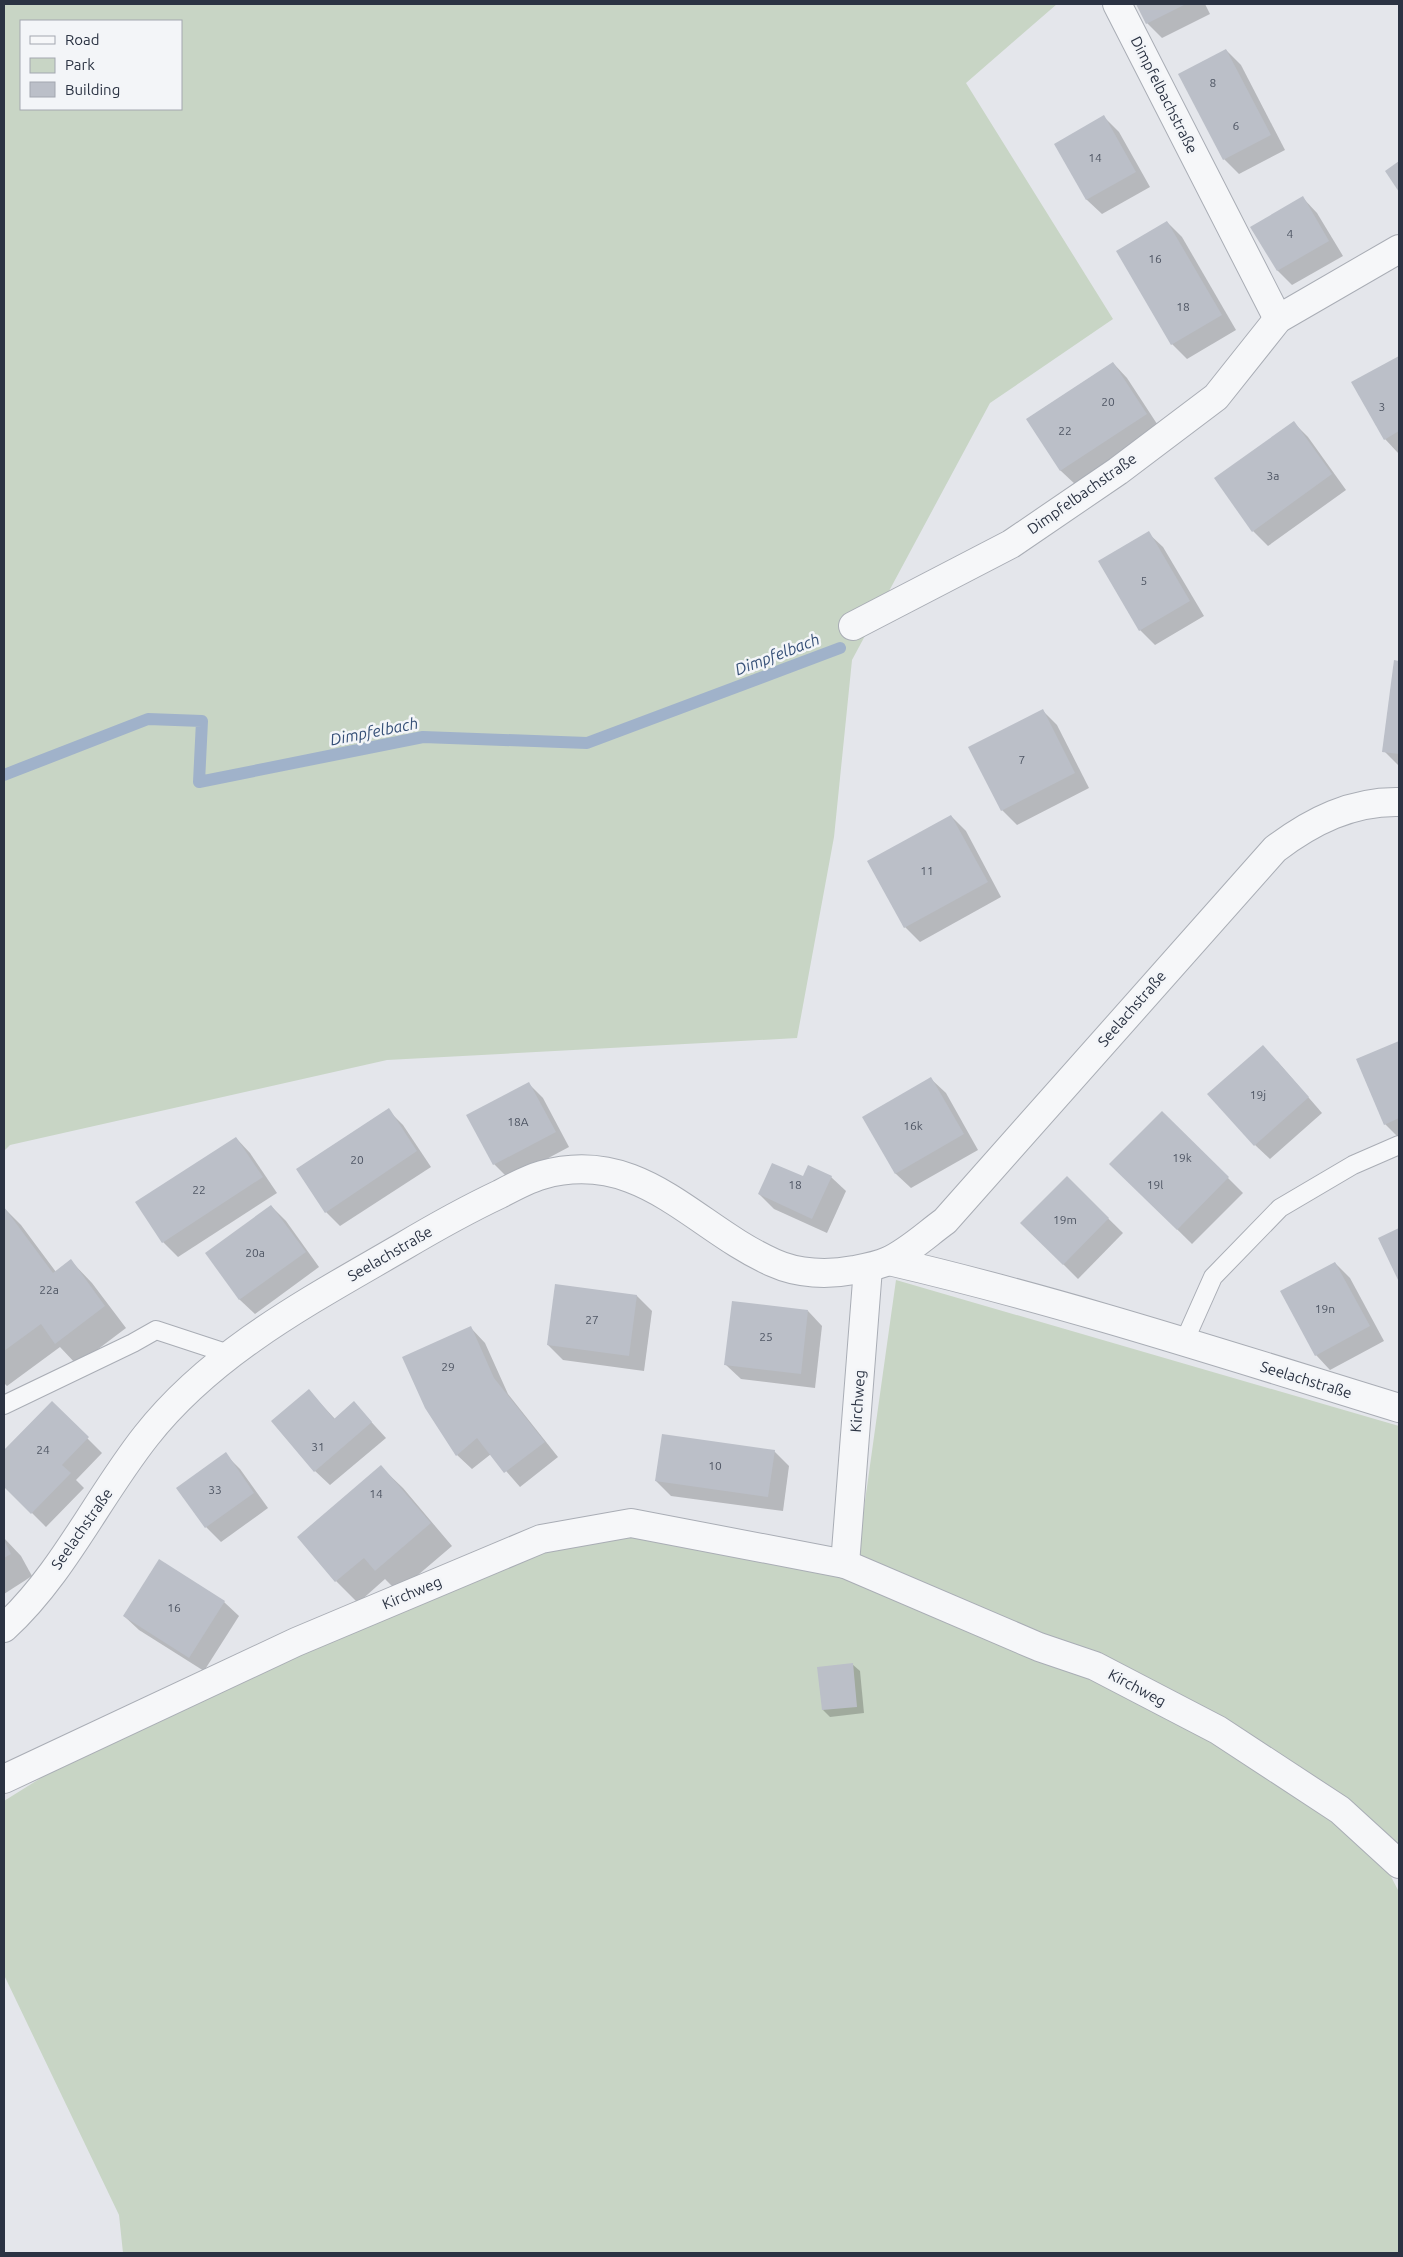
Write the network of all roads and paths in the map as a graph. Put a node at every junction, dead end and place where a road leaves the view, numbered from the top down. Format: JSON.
{"nodes":[{"id":1,"x":1117,"y":4,"type":"edge"},
{"id":2,"x":1399,"y":249,"type":"edge"},
{"id":3,"x":1278,"y":319,"type":"junction"},
{"id":4,"x":854,"y":626,"type":"dead end"},
{"id":5,"x":1399,"y":802,"type":"edge"},
{"id":6,"x":1399,"y":1144,"type":"edge"},
{"id":7,"x":878,"y":1264,"type":"junction"},
{"id":8,"x":1184,"y":1342,"type":"junction"},
{"id":9,"x":229,"y":1354,"type":"junction"},
{"id":10,"x":4,"y":1405,"type":"edge"},
{"id":11,"x":1399,"y":1408,"type":"edge"},
{"id":12,"x":845,"y":1564,"type":"junction"},
{"id":13,"x":4,"y":1628,"type":"edge"},
{"id":14,"x":4,"y":1779,"type":"edge"},
{"id":15,"x":1399,"y":1864,"type":"edge"}],
"edges":[{"from":1,"to":3,"type":"street","name":"Dimpfelbachstraße"},
{"from":2,"to":3,"type":"street","name":"Dimpfelbachstraße"},
{"from":3,"to":4,"type":"street","name":"Dimpfelbachstraße"},
{"from":5,"to":7,"type":"street","name":"Seelachstraße"},
{"from":6,"to":8,"type":"lane"},
{"from":7,"to":8,"type":"street","name":"Seelachstraße"},
{"from":7,"to":9,"type":"street","name":"Seelachstraße"},
{"from":7,"to":12,"type":"street","name":"Kirchweg"},
{"from":8,"to":11,"type":"street","name":"Seelachstraße"},
{"from":9,"to":10,"type":"lane"},
{"from":9,"to":13,"type":"street","name":"Seelachstraße"},
{"from":12,"to":14,"type":"street","name":"Kirchweg"},
{"from":12,"to":15,"type":"street","name":"Kirchweg"}]}
